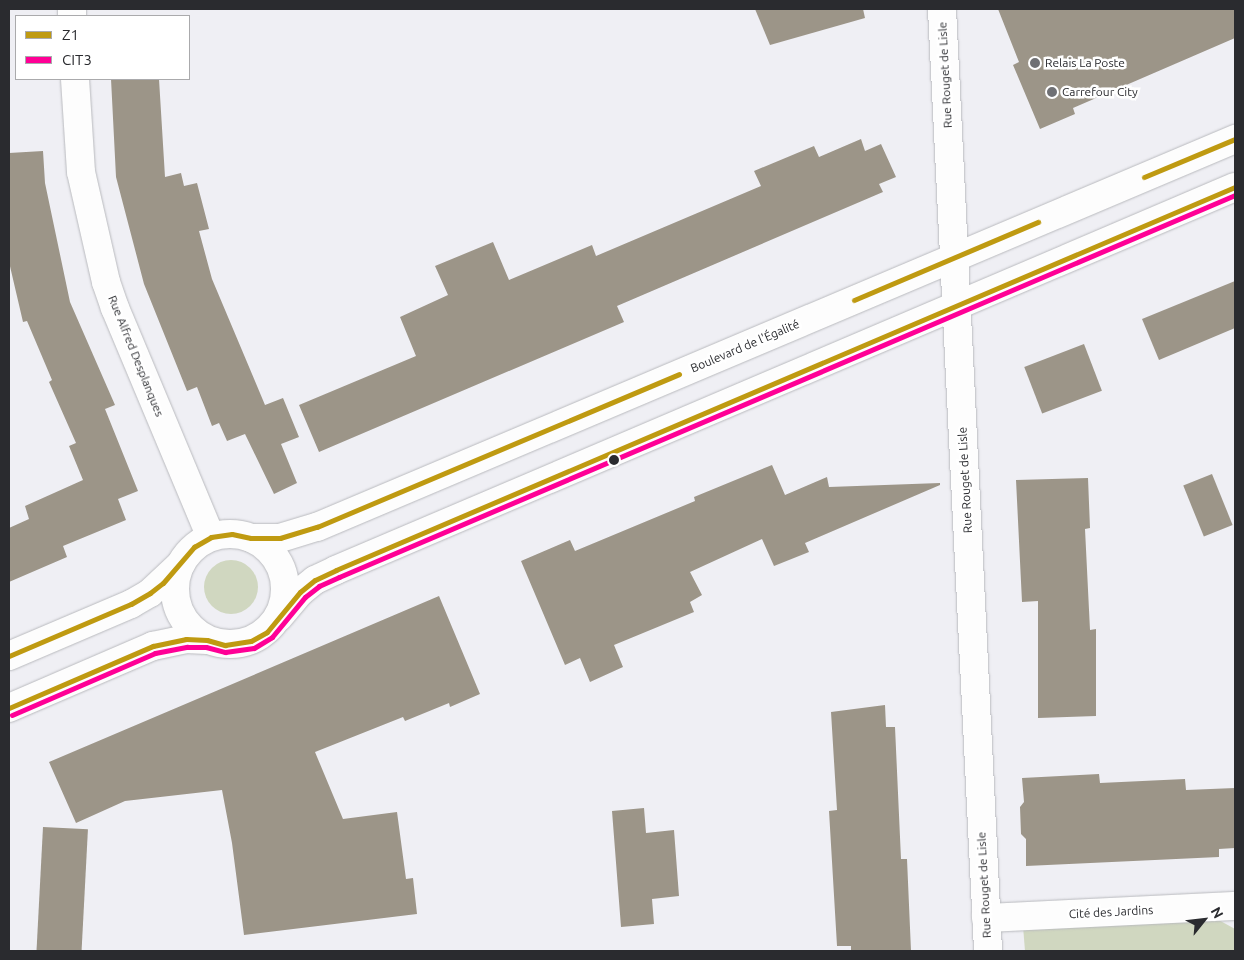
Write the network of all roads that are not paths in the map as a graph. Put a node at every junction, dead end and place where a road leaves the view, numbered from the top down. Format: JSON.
{"nodes":[{"id":1,"x":942,"y":9,"type":"edge"},
{"id":2,"x":75,"y":80,"type":"edge"},
{"id":3,"x":1235,"y":139,"type":"edge"},
{"id":4,"x":1235,"y":187,"type":"edge"},
{"id":5,"x":954,"y":258,"type":"junction"},
{"id":6,"x":957,"y":306,"type":"junction"},
{"id":7,"x":211,"y":537,"type":"junction"},
{"id":8,"x":252,"y":538,"type":"junction"},
{"id":9,"x":181,"y":564,"type":"junction"},
{"id":10,"x":279,"y":617,"type":"junction"},
{"id":11,"x":207,"y":640,"type":"junction"},
{"id":12,"x":9,"y":656,"type":"edge"},
{"id":13,"x":9,"y":708,"type":"edge"},
{"id":14,"x":1235,"y":906,"type":"edge"},
{"id":15,"x":986,"y":918,"type":"junction"},
{"id":16,"x":988,"y":951,"type":"edge"}],
"edges":[{"from":1,"to":5,"type":"main road","name":"Rue Rouget de Lisle"},
{"from":2,"to":7,"type":"main road","name":"Rue Alfred Desplanques"},
{"from":3,"to":5,"type":"main road","name":"Boulevard de l'Égalité"},
{"from":4,"to":6,"type":"main road"},
{"from":5,"to":6,"type":"main road","name":"Rue Rouget de Lisle"},
{"from":5,"to":8,"type":"main road","name":"Boulevard de l'Égalité"},
{"from":6,"to":10,"type":"main road"},
{"from":6,"to":15,"type":"main road","name":"Rue Rouget de Lisle"},
{"from":7,"to":8,"type":"main road"},
{"from":7,"to":9,"type":"main road"},
{"from":8,"to":10,"type":"main road"},
{"from":9,"to":11,"type":"main road"},
{"from":9,"to":12,"type":"main road"},
{"from":10,"to":11,"type":"main road"},
{"from":11,"to":13,"type":"main road"},
{"from":14,"to":15,"type":"main road","name":"Cité des Jardins"},
{"from":15,"to":16,"type":"main road","name":"Rue Rouget de Lisle"}]}
